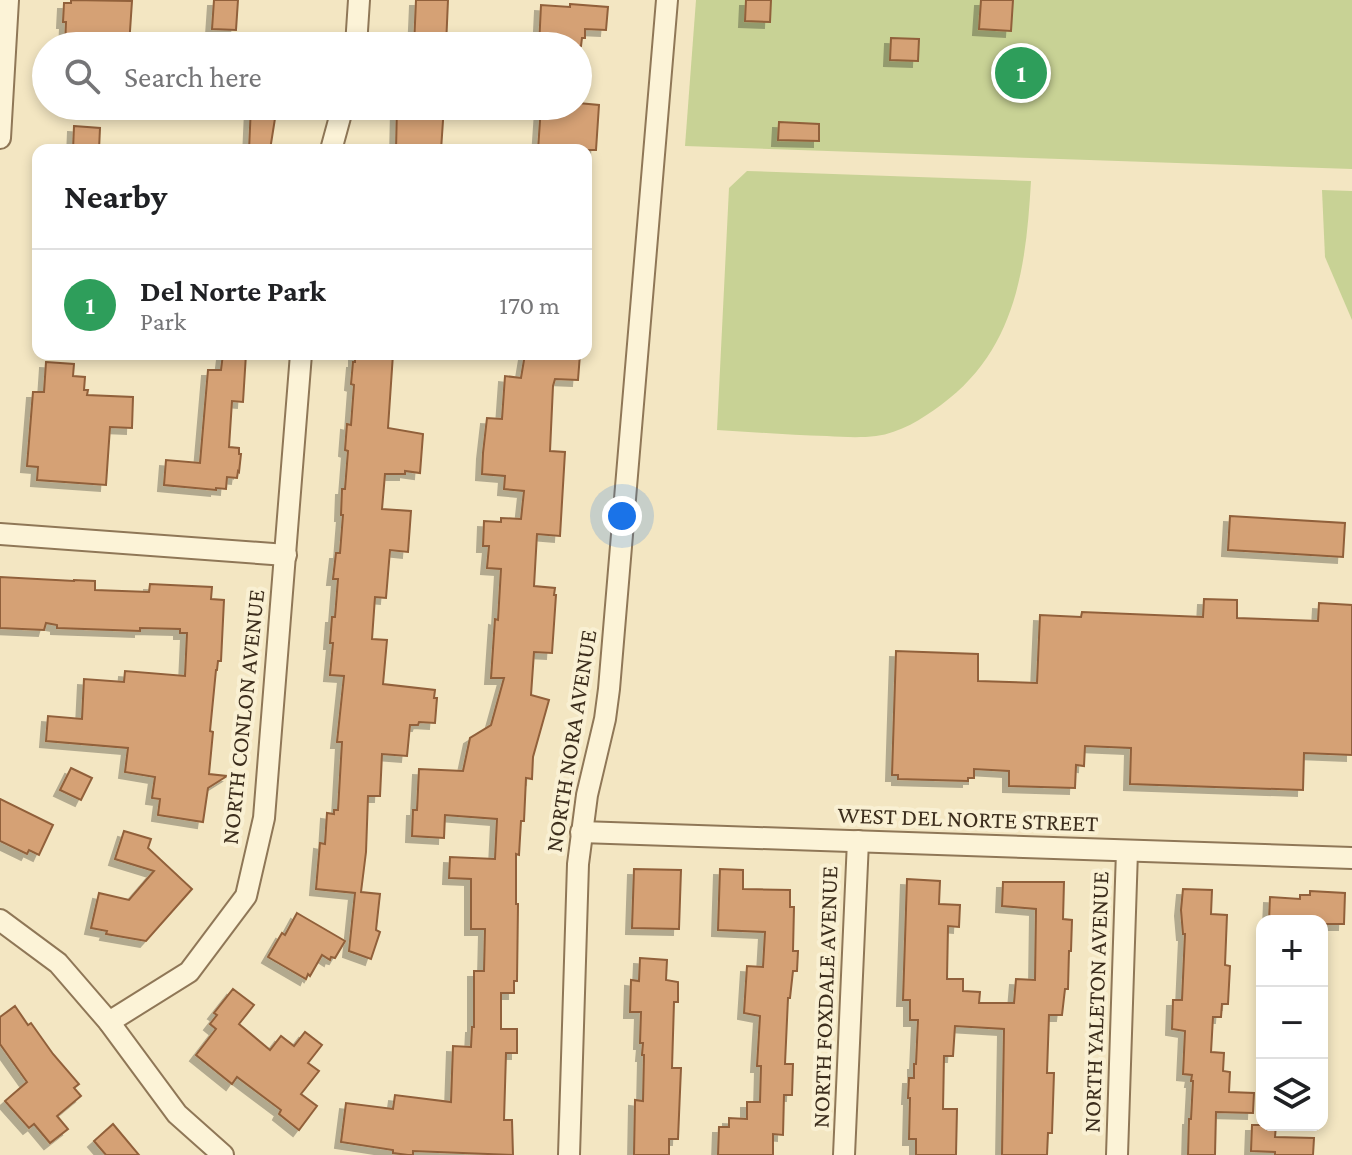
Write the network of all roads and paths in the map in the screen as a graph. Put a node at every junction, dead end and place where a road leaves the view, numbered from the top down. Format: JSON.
{"nodes":[{"id":1,"x":8,"y":0,"type":"edge"},
{"id":2,"x":359,"y":0,"type":"edge"},
{"id":3,"x":667,"y":0,"type":"edge"},
{"id":4,"x":357,"y":32,"type":"edge"},
{"id":5,"x":339,"y":120,"type":"edge"},
{"id":6,"x":0,"y":138,"type":"edge"},
{"id":7,"x":333,"y":144,"type":"edge"},
{"id":8,"x":301,"y":360,"type":"edge"},
{"id":9,"x":0,"y":534,"type":"edge"},
{"id":10,"x":286,"y":555,"type":"junction"},
{"id":11,"x":581,"y":832,"type":"junction"},
{"id":12,"x":858,"y":841,"type":"junction"},
{"id":13,"x":1127,"y":851,"type":"junction"},
{"id":14,"x":1352,"y":858,"type":"edge"},
{"id":15,"x":0,"y":920,"type":"edge"},
{"id":16,"x":109,"y":1022,"type":"junction"},
{"id":17,"x":223,"y":1155,"type":"edge"},
{"id":18,"x":569,"y":1155,"type":"edge"},
{"id":19,"x":844,"y":1155,"type":"edge"},
{"id":20,"x":1117,"y":1155,"type":"edge"}],
"edges":[{"from":1,"to":6,"type":"street"},
{"from":2,"to":4,"type":"street"},
{"from":3,"to":11,"type":"street","name":"NORTH NORA AVENUE"},
{"from":5,"to":7,"type":"street"},
{"from":8,"to":10,"type":"street","name":"NORTH CONLON AVENUE"},
{"from":9,"to":10,"type":"street"},
{"from":10,"to":16,"type":"street","name":"NORTH CONLON AVENUE"},
{"from":11,"to":12,"type":"street","name":"WEST DEL NORTE STREET"},
{"from":11,"to":18,"type":"street","name":"NORTH NORA AVENUE"},
{"from":12,"to":13,"type":"street","name":"WEST DEL NORTE STREET"},
{"from":12,"to":19,"type":"street","name":"NORTH FOXDALE AVENUE"},
{"from":13,"to":14,"type":"street","name":"WEST DEL NORTE STREET"},
{"from":13,"to":20,"type":"street","name":"NORTH YALETON AVENUE"},
{"from":15,"to":16,"type":"street"},
{"from":16,"to":17,"type":"street"}]}
